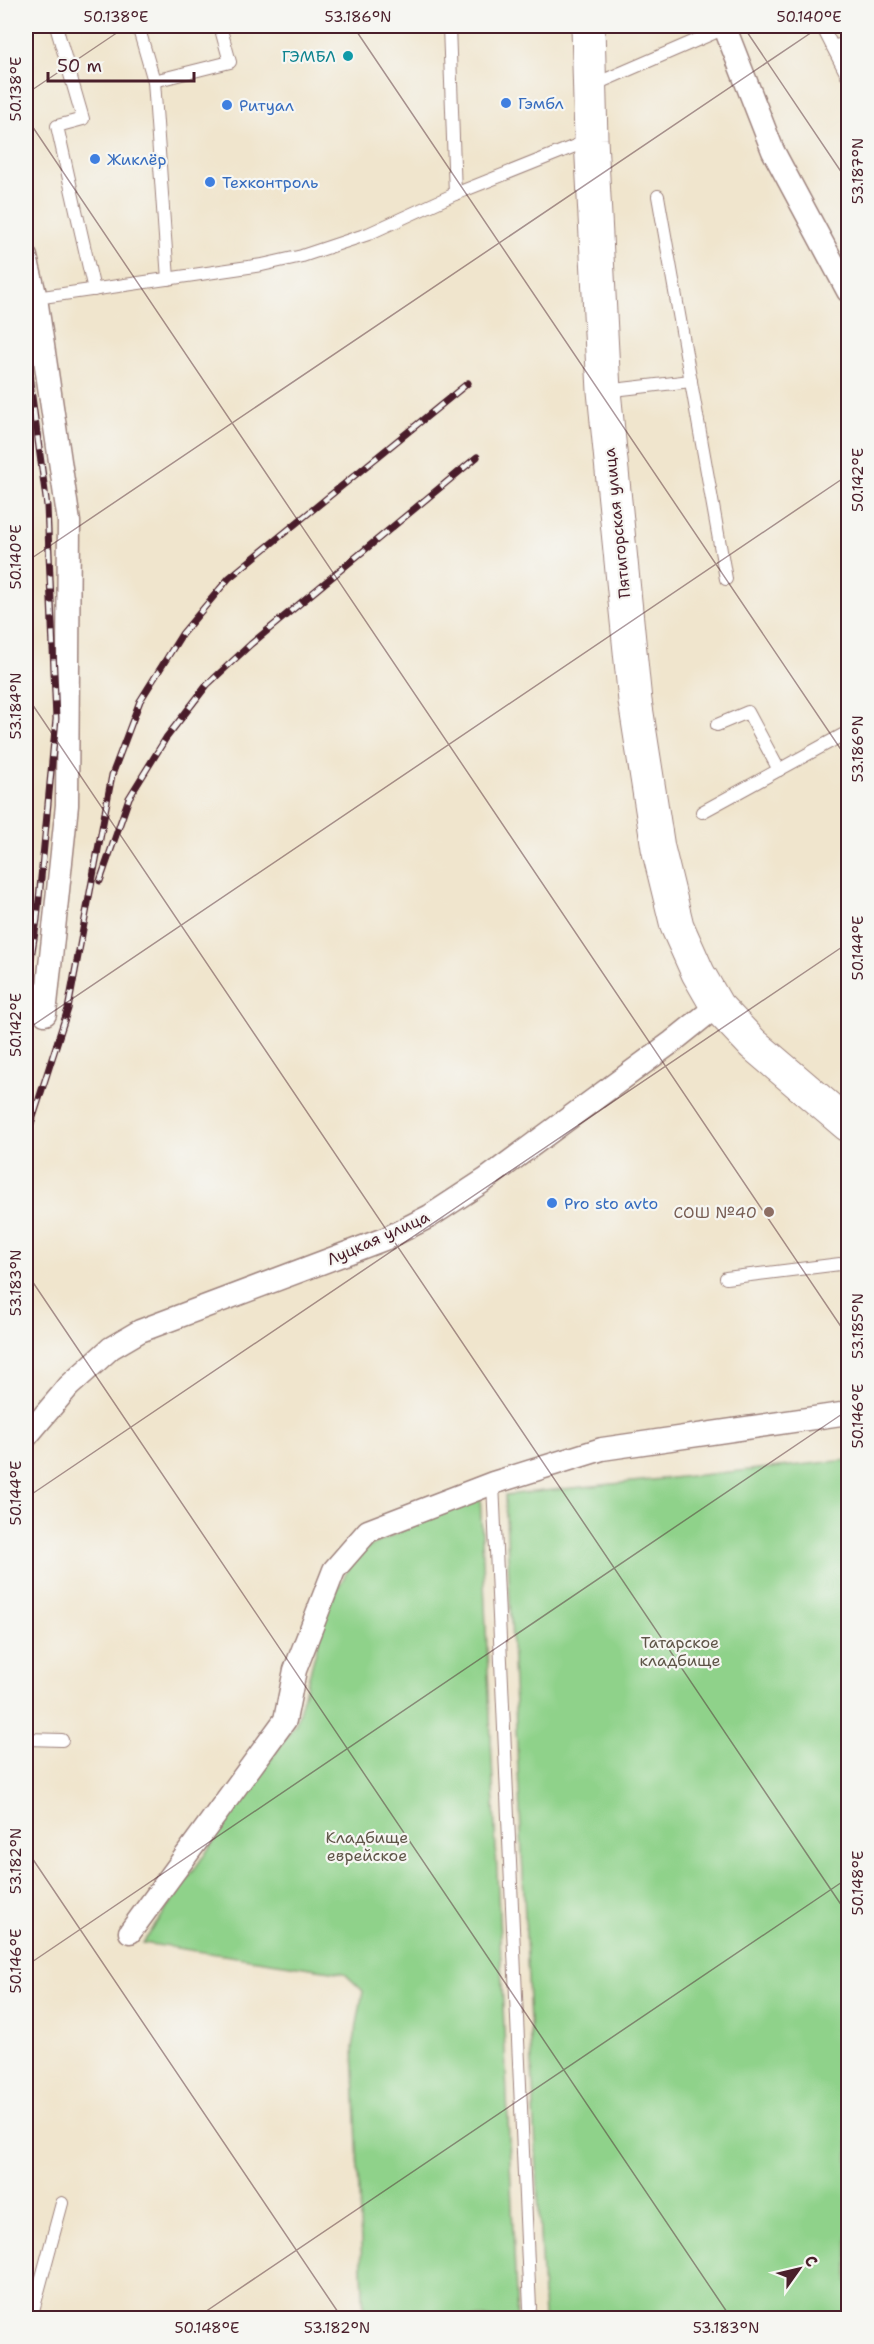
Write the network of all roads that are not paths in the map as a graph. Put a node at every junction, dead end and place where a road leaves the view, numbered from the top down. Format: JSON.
{"nodes":[{"id":1,"x":56,"y":26,"type":"edge"},
{"id":2,"x":138,"y":26,"type":"edge"},
{"id":3,"x":220,"y":26,"type":"edge"},
{"id":4,"x":449,"y":26,"type":"edge"},
{"id":5,"x":588,"y":26,"type":"edge"},
{"id":6,"x":822,"y":26,"type":"edge"},
{"id":7,"x":732,"y":27,"type":"edge"},
{"id":8,"x":849,"y":43,"type":"edge"},
{"id":9,"x":835,"y":46,"type":"junction"},
{"id":10,"x":849,"y":77,"type":"edge"},
{"id":11,"x":154,"y":81,"type":"junction"},
{"id":12,"x":590,"y":86,"type":"junction"},
{"id":13,"x":591,"y":139,"type":"junction"},
{"id":14,"x":455,"y":194,"type":"junction"},
{"id":15,"x":658,"y":196,"type":"dead end"},
{"id":16,"x":26,"y":257,"type":"edge"},
{"id":17,"x":168,"y":279,"type":"junction"},
{"id":18,"x":94,"y":290,"type":"junction"},
{"id":19,"x":849,"y":291,"type":"edge"},
{"id":20,"x":36,"y":298,"type":"junction"},
{"id":21,"x":691,"y":381,"type":"junction"},
{"id":22,"x":604,"y":391,"type":"junction"},
{"id":23,"x":726,"y":579,"type":"dead end"},
{"id":24,"x":717,"y":725,"type":"dead end"},
{"id":25,"x":849,"y":732,"type":"edge"},
{"id":26,"x":779,"y":770,"type":"junction"},
{"id":27,"x":702,"y":812,"type":"dead end"},
{"id":28,"x":717,"y":1006,"type":"junction"},
{"id":29,"x":45,"y":1014,"type":"dead end"},
{"id":30,"x":849,"y":1125,"type":"edge"},
{"id":31,"x":849,"y":1263,"type":"edge"},
{"id":32,"x":726,"y":1278,"type":"dead end"},
{"id":33,"x":849,"y":1413,"type":"edge"},
{"id":34,"x":26,"y":1437,"type":"edge"},
{"id":35,"x":494,"y":1483,"type":"junction"},
{"id":36,"x":26,"y":1739,"type":"edge"},
{"id":37,"x":62,"y":1740,"type":"dead end"},
{"id":38,"x":130,"y":1932,"type":"dead end"},
{"id":39,"x":62,"y":2203,"type":"dead end"},
{"id":40,"x":530,"y":2308,"type":"dead end"},
{"id":41,"x":31,"y":2319,"type":"edge"}],
"edges":[{"from":1,"to":18,"type":"lane"},
{"from":2,"to":11,"type":"lane"},
{"from":3,"to":11,"type":"lane"},
{"from":4,"to":14,"type":"lane"},
{"from":5,"to":12,"type":"main road","name":"Пятигорская улица"},
{"from":6,"to":9,"type":"lane"},
{"from":7,"to":12,"type":"lane"},
{"from":7,"to":19,"type":"street"},
{"from":8,"to":9,"type":"lane"},
{"from":9,"to":10,"type":"lane"},
{"from":11,"to":17,"type":"lane"},
{"from":12,"to":13,"type":"main road","name":"Пятигорская улица"},
{"from":13,"to":14,"type":"lane"},
{"from":13,"to":22,"type":"main road","name":"Пятигорская улица"},
{"from":14,"to":17,"type":"lane"},
{"from":15,"to":21,"type":"lane"},
{"from":16,"to":20,"type":"street"},
{"from":17,"to":18,"type":"lane"},
{"from":18,"to":20,"type":"lane"},
{"from":20,"to":29,"type":"street"},
{"from":21,"to":22,"type":"lane"},
{"from":21,"to":23,"type":"lane"},
{"from":22,"to":28,"type":"main road","name":"Пятигорская улица"},
{"from":24,"to":26,"type":"lane"},
{"from":25,"to":26,"type":"lane"},
{"from":26,"to":27,"type":"lane"},
{"from":28,"to":30,"type":"main road","name":"Пятигорская улица"},
{"from":28,"to":34,"type":"street","name":"Луцкая улица"},
{"from":31,"to":32,"type":"lane"},
{"from":33,"to":35,"type":"street"},
{"from":35,"to":38,"type":"street"},
{"from":35,"to":40,"type":"lane"},
{"from":36,"to":37,"type":"lane"},
{"from":39,"to":41,"type":"lane"}]}
